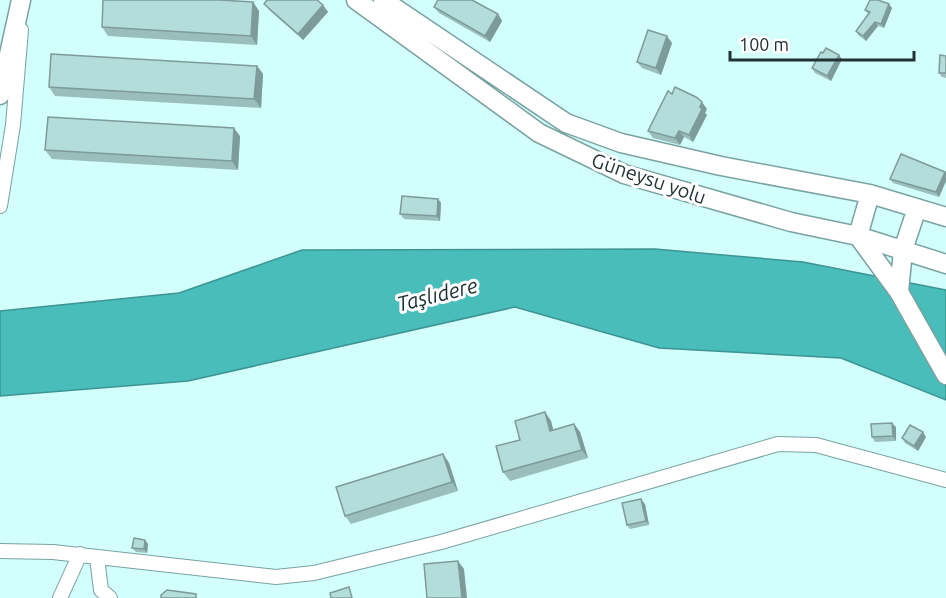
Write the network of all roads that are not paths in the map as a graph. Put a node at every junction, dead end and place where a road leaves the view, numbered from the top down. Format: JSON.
{"nodes":[{"id":1,"x":22,"y":0,"type":"edge"},
{"id":2,"x":356,"y":0,"type":"edge"},
{"id":3,"x":383,"y":0,"type":"edge"},
{"id":4,"x":0,"y":95,"type":"edge"},
{"id":5,"x":870,"y":194,"type":"junction"},
{"id":6,"x":0,"y":206,"type":"edge"},
{"id":7,"x":917,"y":208,"type":"junction"},
{"id":8,"x":946,"y":217,"type":"edge"},
{"id":9,"x":858,"y":236,"type":"junction"},
{"id":10,"x":903,"y":250,"type":"junction"},
{"id":11,"x":946,"y":264,"type":"edge"},
{"id":12,"x":899,"y":292,"type":"junction"},
{"id":13,"x":946,"y":375,"type":"edge"},
{"id":14,"x":945,"y":478,"type":"edge"},
{"id":15,"x":0,"y":551,"type":"edge"},
{"id":16,"x":80,"y":554,"type":"junction"},
{"id":17,"x":97,"y":558,"type":"junction"},
{"id":18,"x":60,"y":598,"type":"edge"},
{"id":19,"x":110,"y":598,"type":"edge"}],
"edges":[{"from":1,"to":4,"type":"main road"},
{"from":1,"to":6,"type":"street"},
{"from":2,"to":9,"type":"main road","name":"Güneysu yolu"},
{"from":3,"to":5,"type":"main road"},
{"from":5,"to":7,"type":"main road"},
{"from":5,"to":9,"type":"main road"},
{"from":7,"to":8,"type":"main road"},
{"from":7,"to":10,"type":"main road"},
{"from":9,"to":10,"type":"main road","name":"Güneysu yolu"},
{"from":9,"to":12,"type":"main road"},
{"from":10,"to":11,"type":"main road","name":"Güneysu yolu"},
{"from":10,"to":12,"type":"main road"},
{"from":12,"to":13,"type":"main road"},
{"from":14,"to":17,"type":"street"},
{"from":15,"to":16,"type":"street"},
{"from":16,"to":17,"type":"street"},
{"from":16,"to":18,"type":"street"},
{"from":17,"to":19,"type":"street"}]}
